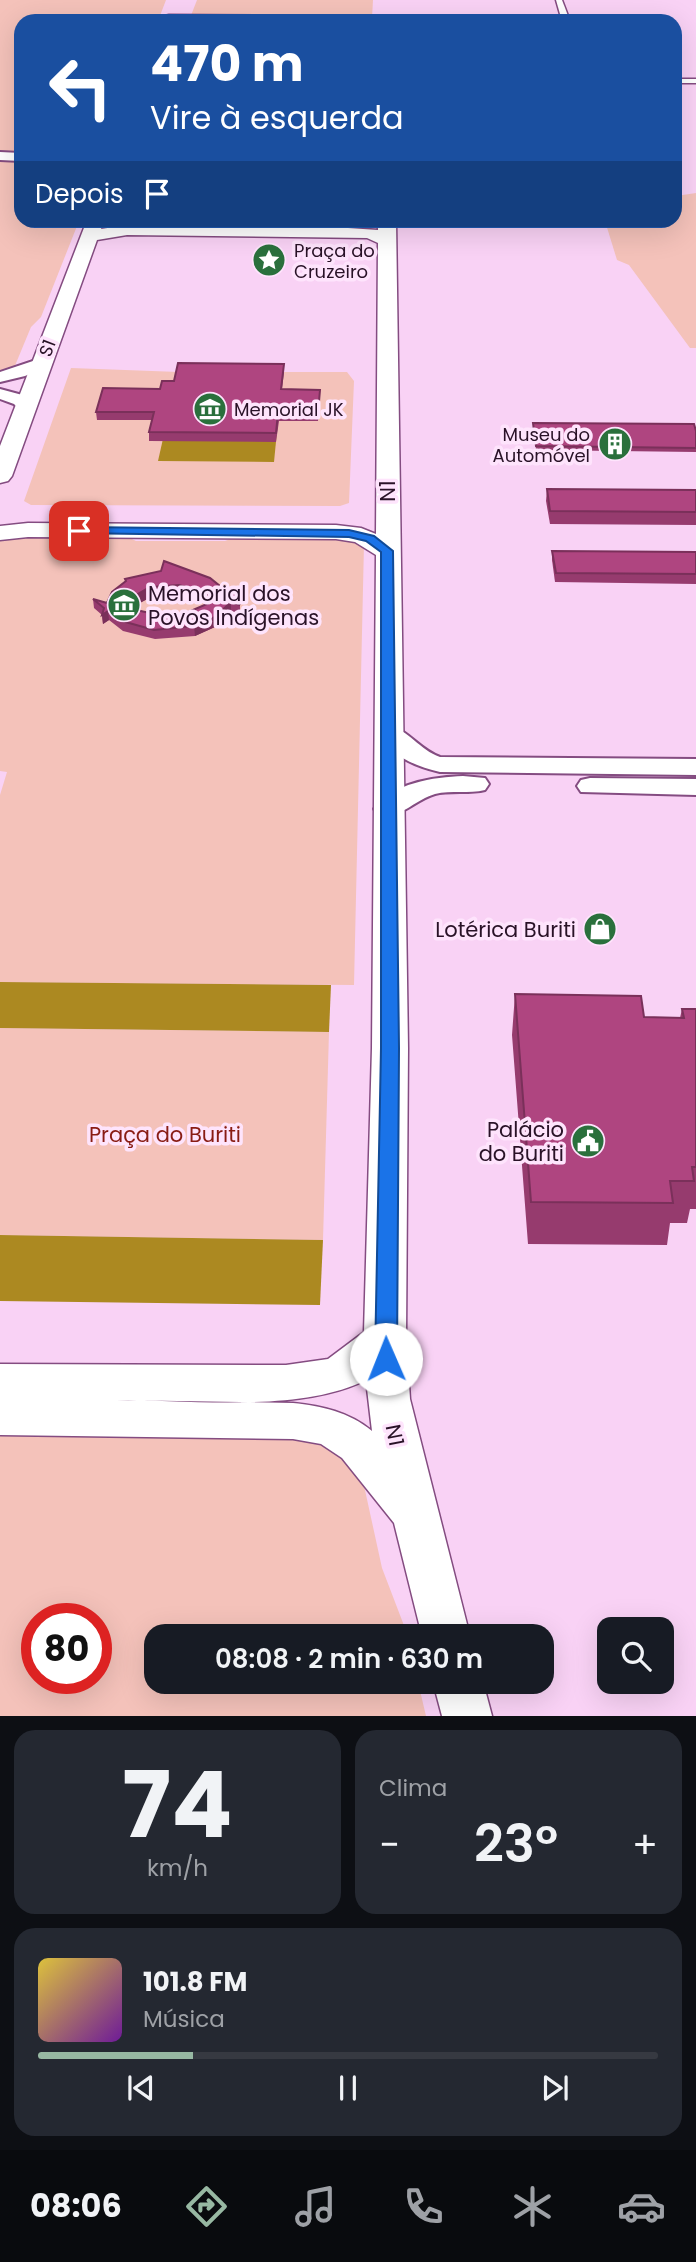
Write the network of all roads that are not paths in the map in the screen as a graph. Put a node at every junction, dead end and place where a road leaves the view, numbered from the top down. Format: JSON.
{"nodes":[{"id":1,"x":176,"y":2,"type":"dead end"},
{"id":2,"x":171,"y":14,"type":"edge"},
{"id":3,"x":93,"y":228,"type":"edge"},
{"id":4,"x":382,"y":228,"type":"edge"},
{"id":5,"x":385,"y":228,"type":"edge"},
{"id":6,"x":42,"y":363,"type":"junction"},
{"id":7,"x":0,"y":377,"type":"edge"},
{"id":8,"x":0,"y":394,"type":"edge"},
{"id":9,"x":26,"y":406,"type":"junction"},
{"id":10,"x":0,"y":476,"type":"edge"},
{"id":11,"x":387,"y":509,"type":"junction"},
{"id":12,"x":0,"y":511,"type":"edge"},
{"id":13,"x":0,"y":533,"type":"edge"},
{"id":14,"x":387,"y":551,"type":"junction"},
{"id":15,"x":388,"y":733,"type":"junction"},
{"id":16,"x":696,"y":767,"type":"edge"},
{"id":17,"x":696,"y":787,"type":"edge"},
{"id":18,"x":388,"y":809,"type":"junction"},
{"id":19,"x":385,"y":1339,"type":"junction"},
{"id":20,"x":0,"y":1382,"type":"edge"},
{"id":21,"x":0,"y":1417,"type":"edge"},
{"id":22,"x":417,"y":1522,"type":"junction"},
{"id":23,"x":443,"y":1624,"type":"edge"},
{"id":24,"x":461,"y":1694,"type":"edge"},
{"id":25,"x":467,"y":1716,"type":"edge"}],
"edges":[{"from":1,"to":2,"type":"highway"},
{"from":3,"to":4,"type":"highway"},
{"from":3,"to":6,"type":"highway","name":"S1"},
{"from":5,"to":11,"type":"highway","name":"N1"},
{"from":6,"to":7,"type":"main road"},
{"from":6,"to":9,"type":"highway","name":"S1"},
{"from":8,"to":9,"type":"main road"},
{"from":9,"to":10,"type":"highway","name":"S1"},
{"from":11,"to":12,"type":"highway"},
{"from":11,"to":14,"type":"highway","name":"N1"},
{"from":13,"to":14,"type":"highway"},
{"from":14,"to":15,"type":"highway","name":"N1"},
{"from":15,"to":16,"type":"main road"},
{"from":15,"to":18,"type":"highway","name":"N1"},
{"from":17,"to":18,"type":"main road"},
{"from":18,"to":19,"type":"highway","name":"N1"},
{"from":19,"to":20,"type":"highway"},
{"from":19,"to":22,"type":"highway","name":"N1"},
{"from":21,"to":22,"type":"highway"},
{"from":22,"to":23,"type":"highway","name":"N1"},
{"from":24,"to":25,"type":"highway"}]}
